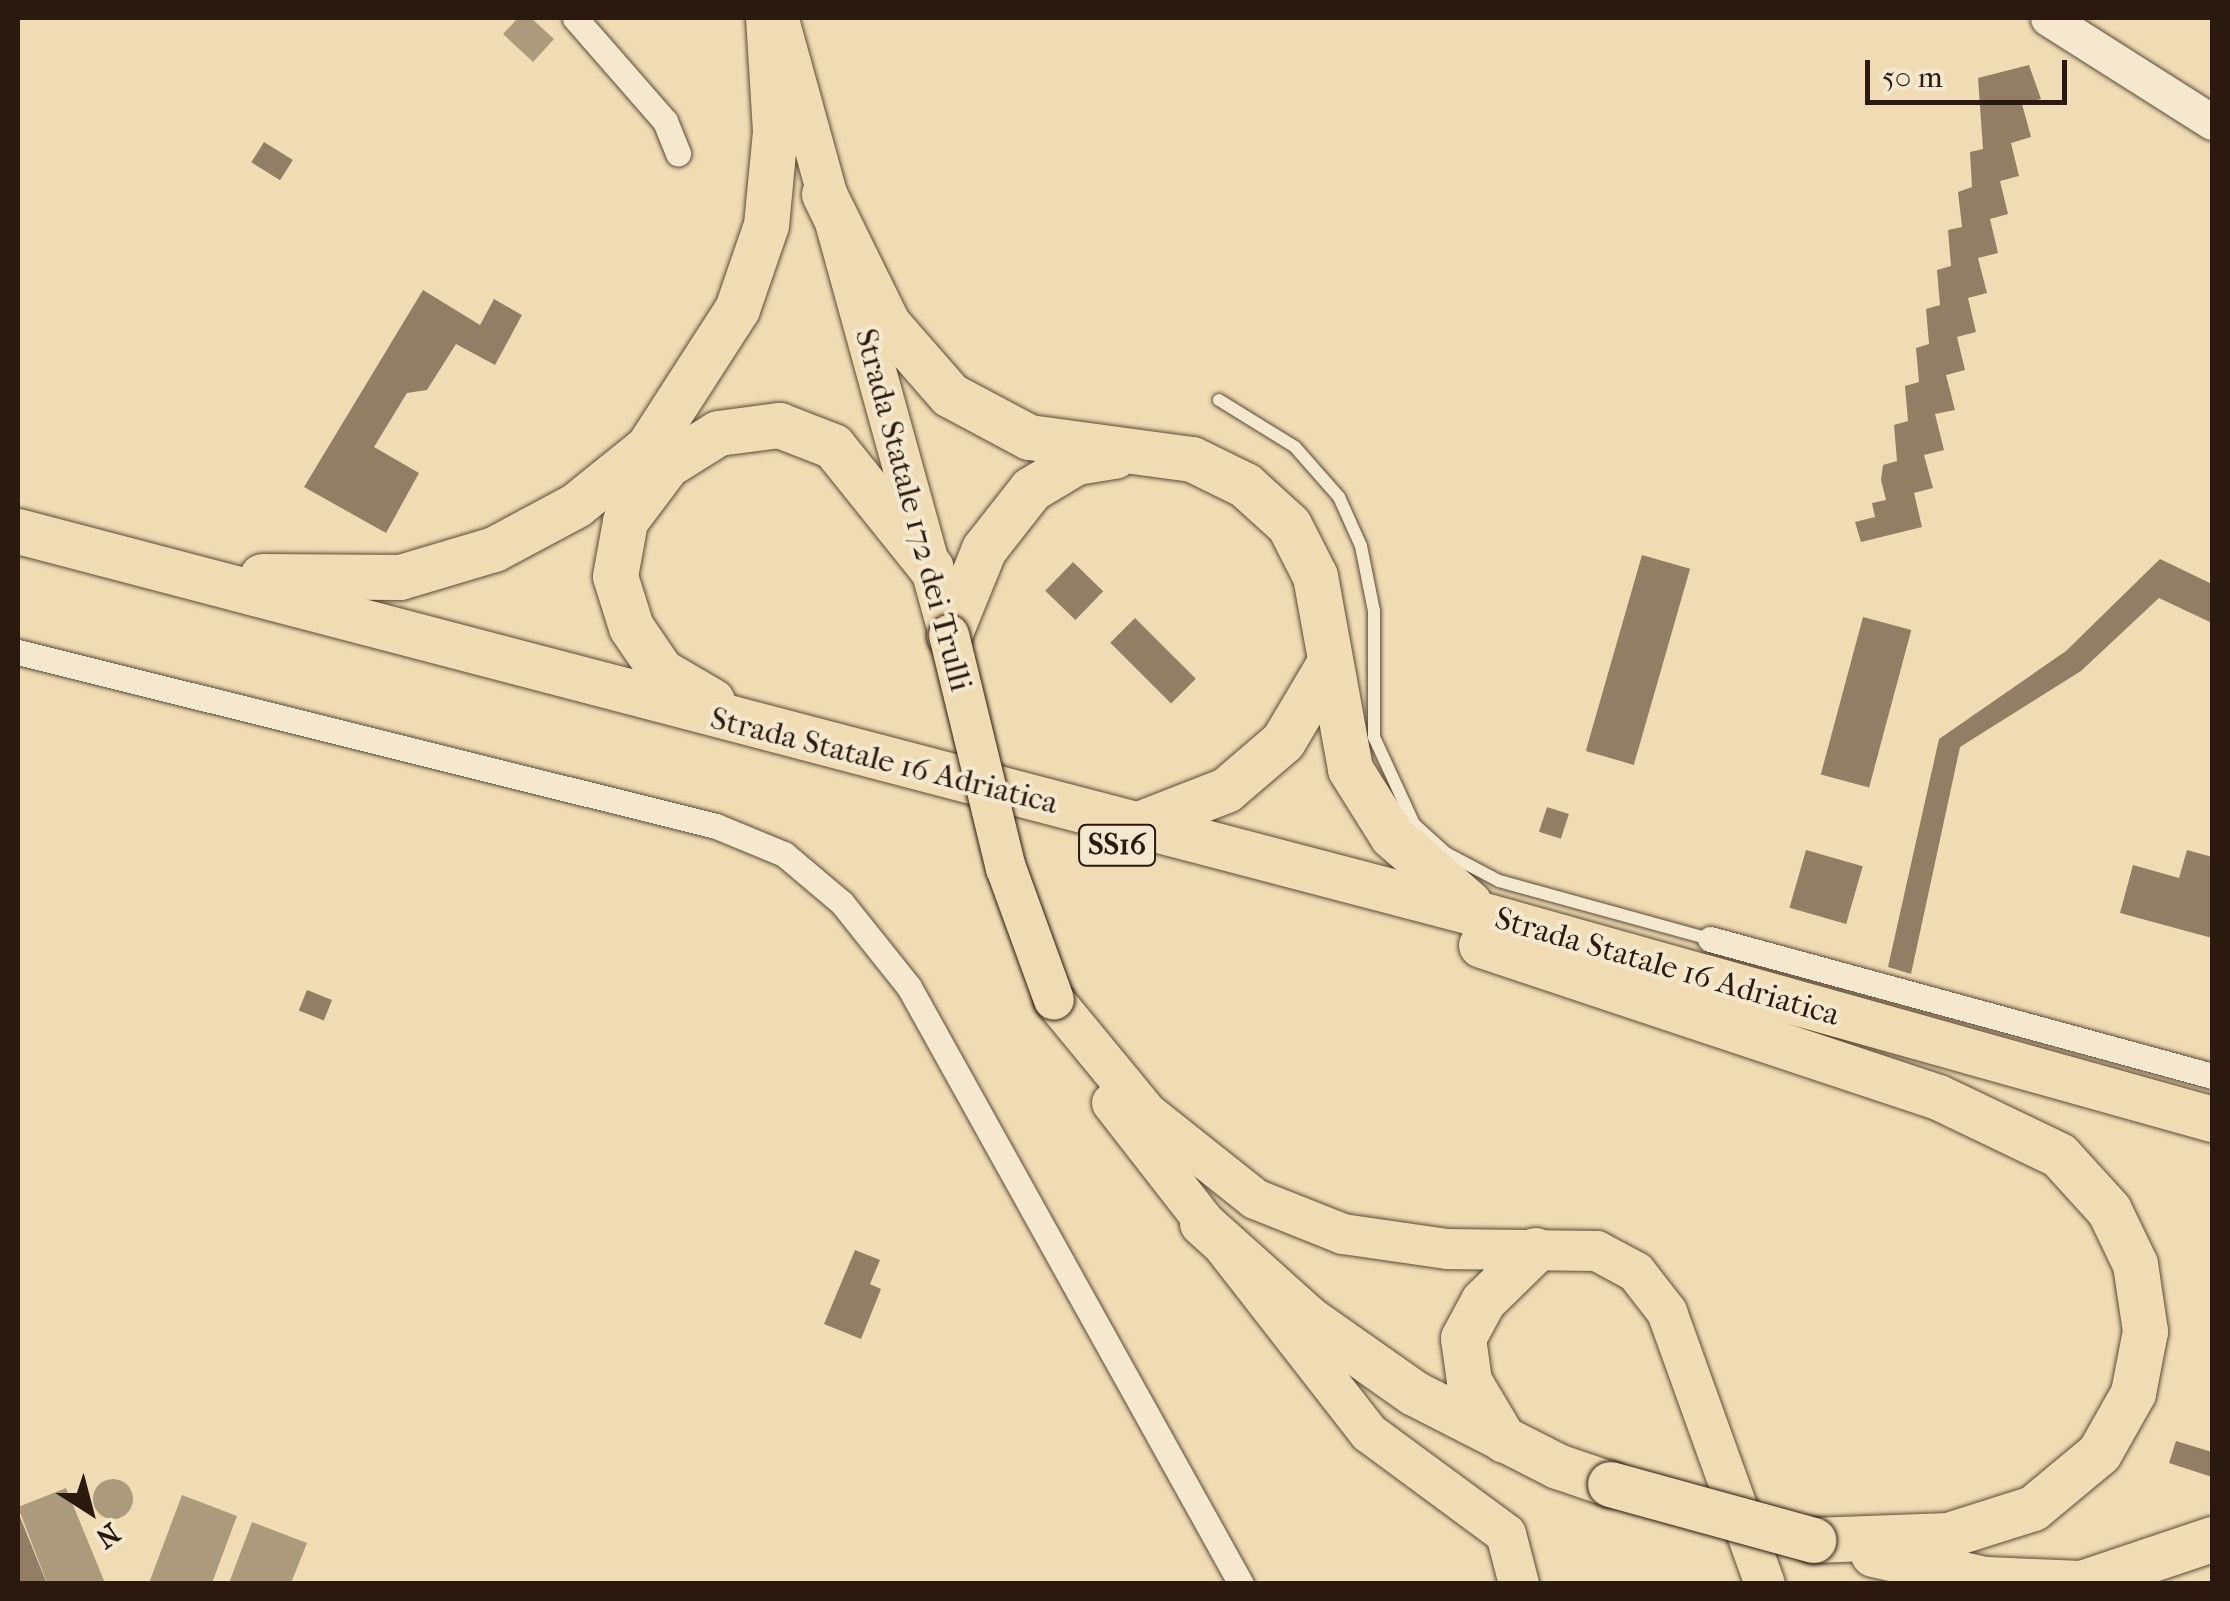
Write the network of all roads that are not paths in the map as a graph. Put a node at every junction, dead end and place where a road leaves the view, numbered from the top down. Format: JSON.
{"nodes":[{"id":1,"x":575,"y":18,"type":"edge"},
{"id":2,"x":768,"y":18,"type":"edge"},
{"id":3,"x":778,"y":18,"type":"edge"},
{"id":4,"x":2048,"y":18,"type":"edge"},
{"id":5,"x":2212,"y":122,"type":"edge"},
{"id":6,"x":678,"y":154,"type":"dead end"},
{"id":7,"x":824,"y":194,"type":"junction"},
{"id":8,"x":1219,"y":400,"type":"dead end"},
{"id":9,"x":1142,"y":452,"type":"junction"},
{"id":10,"x":18,"y":531,"type":"edge"},
{"id":11,"x":84,"y":548,"type":"junction"},
{"id":12,"x":18,"y":561,"type":"edge"},
{"id":13,"x":931,"y":568,"type":"junction"},
{"id":14,"x":949,"y":635,"type":"junction"},
{"id":15,"x":18,"y":652,"type":"edge"},
{"id":16,"x":1327,"y":667,"type":"junction"},
{"id":17,"x":760,"y":730,"type":"junction"},
{"id":18,"x":1136,"y":825,"type":"junction"},
{"id":19,"x":1487,"y":916,"type":"junction"},
{"id":20,"x":1413,"y":922,"type":"junction"},
{"id":21,"x":1710,"y":939,"type":"joint"},
{"id":22,"x":1054,"y":1000,"type":"junction"},
{"id":23,"x":2212,"y":1076,"type":"edge"},
{"id":24,"x":2212,"y":1120,"type":"edge"},
{"id":25,"x":2212,"y":1146,"type":"edge"},
{"id":26,"x":1202,"y":1223,"type":"junction"},
{"id":27,"x":1536,"y":1250,"type":"junction"},
{"id":28,"x":1505,"y":1442,"type":"junction"},
{"id":29,"x":2212,"y":1539,"type":"edge"},
{"id":30,"x":1812,"y":1540,"type":"junction"},
{"id":31,"x":1754,"y":1575,"type":"edge"},
{"id":32,"x":1982,"y":1581,"type":"edge"},
{"id":33,"x":1241,"y":1584,"type":"edge"},
{"id":34,"x":1519,"y":1584,"type":"edge"}],
"edges":[{"from":1,"to":6,"type":"street"},
{"from":2,"to":11,"type":"highway"},
{"from":3,"to":7,"type":"main road","name":"Strada Statale 172 dei Trulli"},
{"from":4,"to":5,"type":"street"},
{"from":7,"to":9,"type":"highway"},
{"from":7,"to":13,"type":"main road","name":"Strada Statale 172 dei Trulli"},
{"from":8,"to":21,"type":"lane"},
{"from":9,"to":14,"type":"highway"},
{"from":9,"to":16,"type":"highway"},
{"from":10,"to":11,"type":"highway","name":"Strada Statale 16 Adriatica","number":"SS16"},
{"from":11,"to":17,"type":"highway","name":"Strada Statale 16 Adriatica","number":"SS16"},
{"from":12,"to":20,"type":"highway","name":"Strada Statale 16 Adriatica","number":"SS16"},
{"from":13,"to":14,"type":"main road","name":"Strada Statale 172 dei Trulli"},
{"from":13,"to":17,"type":"highway"},
{"from":14,"to":22,"type":"main road","name":"Strada Statale 172 dei Trulli","bridge":true},
{"from":15,"to":33,"type":"street"},
{"from":16,"to":18,"type":"highway"},
{"from":16,"to":19,"type":"highway"},
{"from":17,"to":18,"type":"highway","name":"Strada Statale 16 Adriatica","number":"SS16"},
{"from":18,"to":19,"type":"highway","name":"Strada Statale 16 Adriatica","number":"SS16"},
{"from":19,"to":24,"type":"highway","name":"Strada Statale 16 Adriatica","number":"SS16"},
{"from":20,"to":25,"type":"highway","name":"Strada Statale 16 Adriatica","number":"SS16"},
{"from":20,"to":30,"type":"highway"},
{"from":21,"to":23,"type":"street"},
{"from":22,"to":26,"type":"main road"},
{"from":22,"to":27,"type":"main road"},
{"from":26,"to":28,"type":"highway"},
{"from":26,"to":34,"type":"main road"},
{"from":27,"to":28,"type":"highway"},
{"from":27,"to":31,"type":"main road"},
{"from":28,"to":30,"type":"highway","bridge":true},
{"from":29,"to":32,"type":"highway"},
{"from":30,"to":32,"type":"highway"}]}
